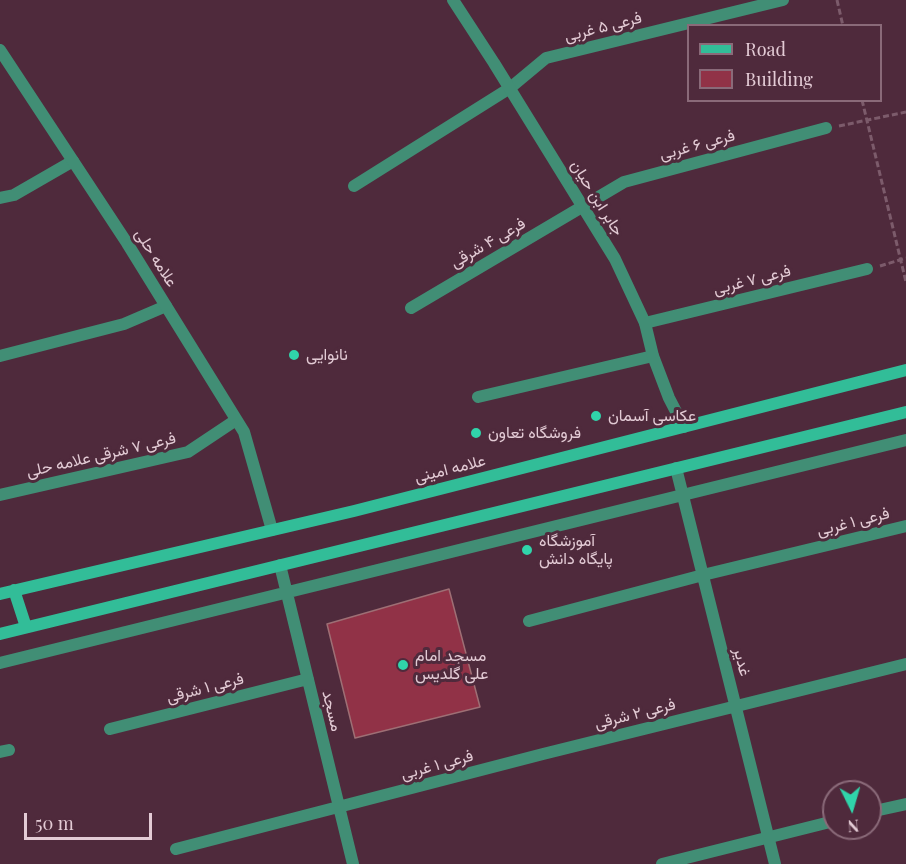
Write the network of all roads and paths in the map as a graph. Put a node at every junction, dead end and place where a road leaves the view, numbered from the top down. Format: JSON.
{"nodes":[{"id":1,"x":453,"y":0,"type":"edge"},
{"id":2,"x":783,"y":0,"type":"edge"},
{"id":3,"x":837,"y":0,"type":"edge"},
{"id":4,"x":843,"y":24,"type":"edge"},
{"id":5,"x":0,"y":50,"type":"edge"},
{"id":6,"x":510,"y":88,"type":"junction"},
{"id":7,"x":862,"y":102,"type":"edge"},
{"id":8,"x":906,"y":112,"type":"edge"},
{"id":9,"x":867,"y":122,"type":"junction"},
{"id":10,"x":826,"y":128,"type":"joint"},
{"id":11,"x":73,"y":161,"type":"junction"},
{"id":12,"x":354,"y":186,"type":"dead end"},
{"id":13,"x":0,"y":198,"type":"edge"},
{"id":14,"x":583,"y":207,"type":"junction"},
{"id":15,"x":906,"y":258,"type":"edge"},
{"id":16,"x":901,"y":260,"type":"junction"},
{"id":17,"x":867,"y":269,"type":"joint"},
{"id":18,"x":906,"y":282,"type":"edge"},
{"id":19,"x":166,"y":306,"type":"junction"},
{"id":20,"x":411,"y":308,"type":"dead end"},
{"id":21,"x":645,"y":323,"type":"junction"},
{"id":22,"x":0,"y":356,"type":"edge"},
{"id":23,"x":653,"y":356,"type":"junction"},
{"id":24,"x":906,"y":370,"type":"edge"},
{"id":25,"x":478,"y":397,"type":"dead end"},
{"id":26,"x":906,"y":412,"type":"edge"},
{"id":27,"x":236,"y":420,"type":"junction"},
{"id":28,"x":684,"y":427,"type":"junction"},
{"id":29,"x":906,"y":440,"type":"edge"},
{"id":30,"x":676,"y":468,"type":"junction"},
{"id":31,"x":0,"y":495,"type":"edge"},
{"id":32,"x":683,"y":495,"type":"junction"},
{"id":33,"x":906,"y":526,"type":"edge"},
{"id":34,"x":272,"y":530,"type":"junction"},
{"id":35,"x":280,"y":565,"type":"junction"},
{"id":36,"x":703,"y":575,"type":"junction"},
{"id":37,"x":14,"y":590,"type":"junction"},
{"id":38,"x":287,"y":593,"type":"junction"},
{"id":39,"x":0,"y":594,"type":"edge"},
{"id":40,"x":529,"y":621,"type":"dead end"},
{"id":41,"x":26,"y":627,"type":"junction"},
{"id":42,"x":0,"y":634,"type":"edge"},
{"id":43,"x":0,"y":663,"type":"edge"},
{"id":44,"x":906,"y":664,"type":"edge"},
{"id":45,"x":308,"y":679,"type":"junction"},
{"id":46,"x":736,"y":706,"type":"junction"},
{"id":47,"x":110,"y":729,"type":"dead end"},
{"id":48,"x":543,"y":754,"type":"joint"},
{"id":49,"x":906,"y":804,"type":"edge"},
{"id":50,"x":339,"y":807,"type":"junction"},
{"id":51,"x":882,"y":809,"type":"edge"},
{"id":52,"x":822,"y":824,"type":"edge"},
{"id":53,"x":768,"y":837,"type":"junction"},
{"id":54,"x":176,"y":849,"type":"dead end"},
{"id":55,"x":353,"y":864,"type":"edge"},
{"id":56,"x":662,"y":864,"type":"edge"},
{"id":57,"x":775,"y":864,"type":"edge"}],
"edges":[{"from":1,"to":6,"type":"street","name":"جابر ابن حیان"},
{"from":2,"to":6,"type":"street","name":"فرعی ۵ غربی"},
{"from":3,"to":4,"type":"path"},
{"from":5,"to":11,"type":"street","name":"علامه حلی"},
{"from":6,"to":12,"type":"street","name":"فرعی ۵ غربی"},
{"from":6,"to":14,"type":"street","name":"جابر ابن حیان"},
{"from":7,"to":9,"type":"path"},
{"from":8,"to":9,"type":"path"},
{"from":9,"to":10,"type":"path"},
{"from":9,"to":16,"type":"path"},
{"from":10,"to":14,"type":"street","name":"فرعی ۶ غربی"},
{"from":11,"to":13,"type":"street"},
{"from":11,"to":19,"type":"street","name":"علامه حلی"},
{"from":14,"to":20,"type":"street","name":"فرعی ۴ شرقی"},
{"from":14,"to":21,"type":"street","name":"جابر ابن حیان"},
{"from":15,"to":16,"type":"path"},
{"from":16,"to":17,"type":"path"},
{"from":16,"to":18,"type":"path"},
{"from":17,"to":21,"type":"street","name":"فرعی ۷ غربی"},
{"from":19,"to":22,"type":"street"},
{"from":19,"to":27,"type":"street","name":"علامه حلی"},
{"from":21,"to":23,"type":"street","name":"جابر ابن حیان"},
{"from":23,"to":25,"type":"street"},
{"from":23,"to":28,"type":"street","name":"جابر ابن حیان"},
{"from":24,"to":28,"type":"main road","name":"علامه امینی"},
{"from":26,"to":30,"type":"main road"},
{"from":27,"to":31,"type":"street","name":"فرعی ۷ شرقی علامه حلی"},
{"from":27,"to":34,"type":"street","name":"علامه حلی"},
{"from":28,"to":34,"type":"main road","name":"علامه امینی"},
{"from":29,"to":32,"type":"street"},
{"from":30,"to":32,"type":"street","name":"غدیر"},
{"from":30,"to":35,"type":"main road"},
{"from":32,"to":36,"type":"street","name":"غدیر"},
{"from":32,"to":38,"type":"street"},
{"from":33,"to":36,"type":"street","name":"فرعی ۱ غربی"},
{"from":34,"to":37,"type":"main road","name":"علامه امینی"},
{"from":35,"to":38,"type":"street","name":"مسجد"},
{"from":35,"to":41,"type":"main road"},
{"from":36,"to":40,"type":"street"},
{"from":36,"to":46,"type":"street","name":"غدیر"},
{"from":37,"to":39,"type":"main road","name":"علامه امینی"},
{"from":37,"to":41,"type":"main road"},
{"from":38,"to":43,"type":"street"},
{"from":38,"to":45,"type":"street","name":"مسجد"},
{"from":41,"to":42,"type":"main road"},
{"from":44,"to":46,"type":"street","name":"فرعی ۲ شرقی"},
{"from":45,"to":47,"type":"street","name":"فرعی ۱ شرقی"},
{"from":45,"to":50,"type":"street","name":"مسجد"},
{"from":46,"to":48,"type":"street","name":"فرعی ۲ شرقی"},
{"from":46,"to":53,"type":"street","name":"غدیر"},
{"from":48,"to":50,"type":"street","name":"فرعی ۱ غربی"},
{"from":49,"to":51,"type":"street"},
{"from":50,"to":54,"type":"street"},
{"from":50,"to":55,"type":"street","name":"مسجد"},
{"from":52,"to":53,"type":"street"},
{"from":53,"to":56,"type":"street"},
{"from":53,"to":57,"type":"street","name":"غدیر"}]}
